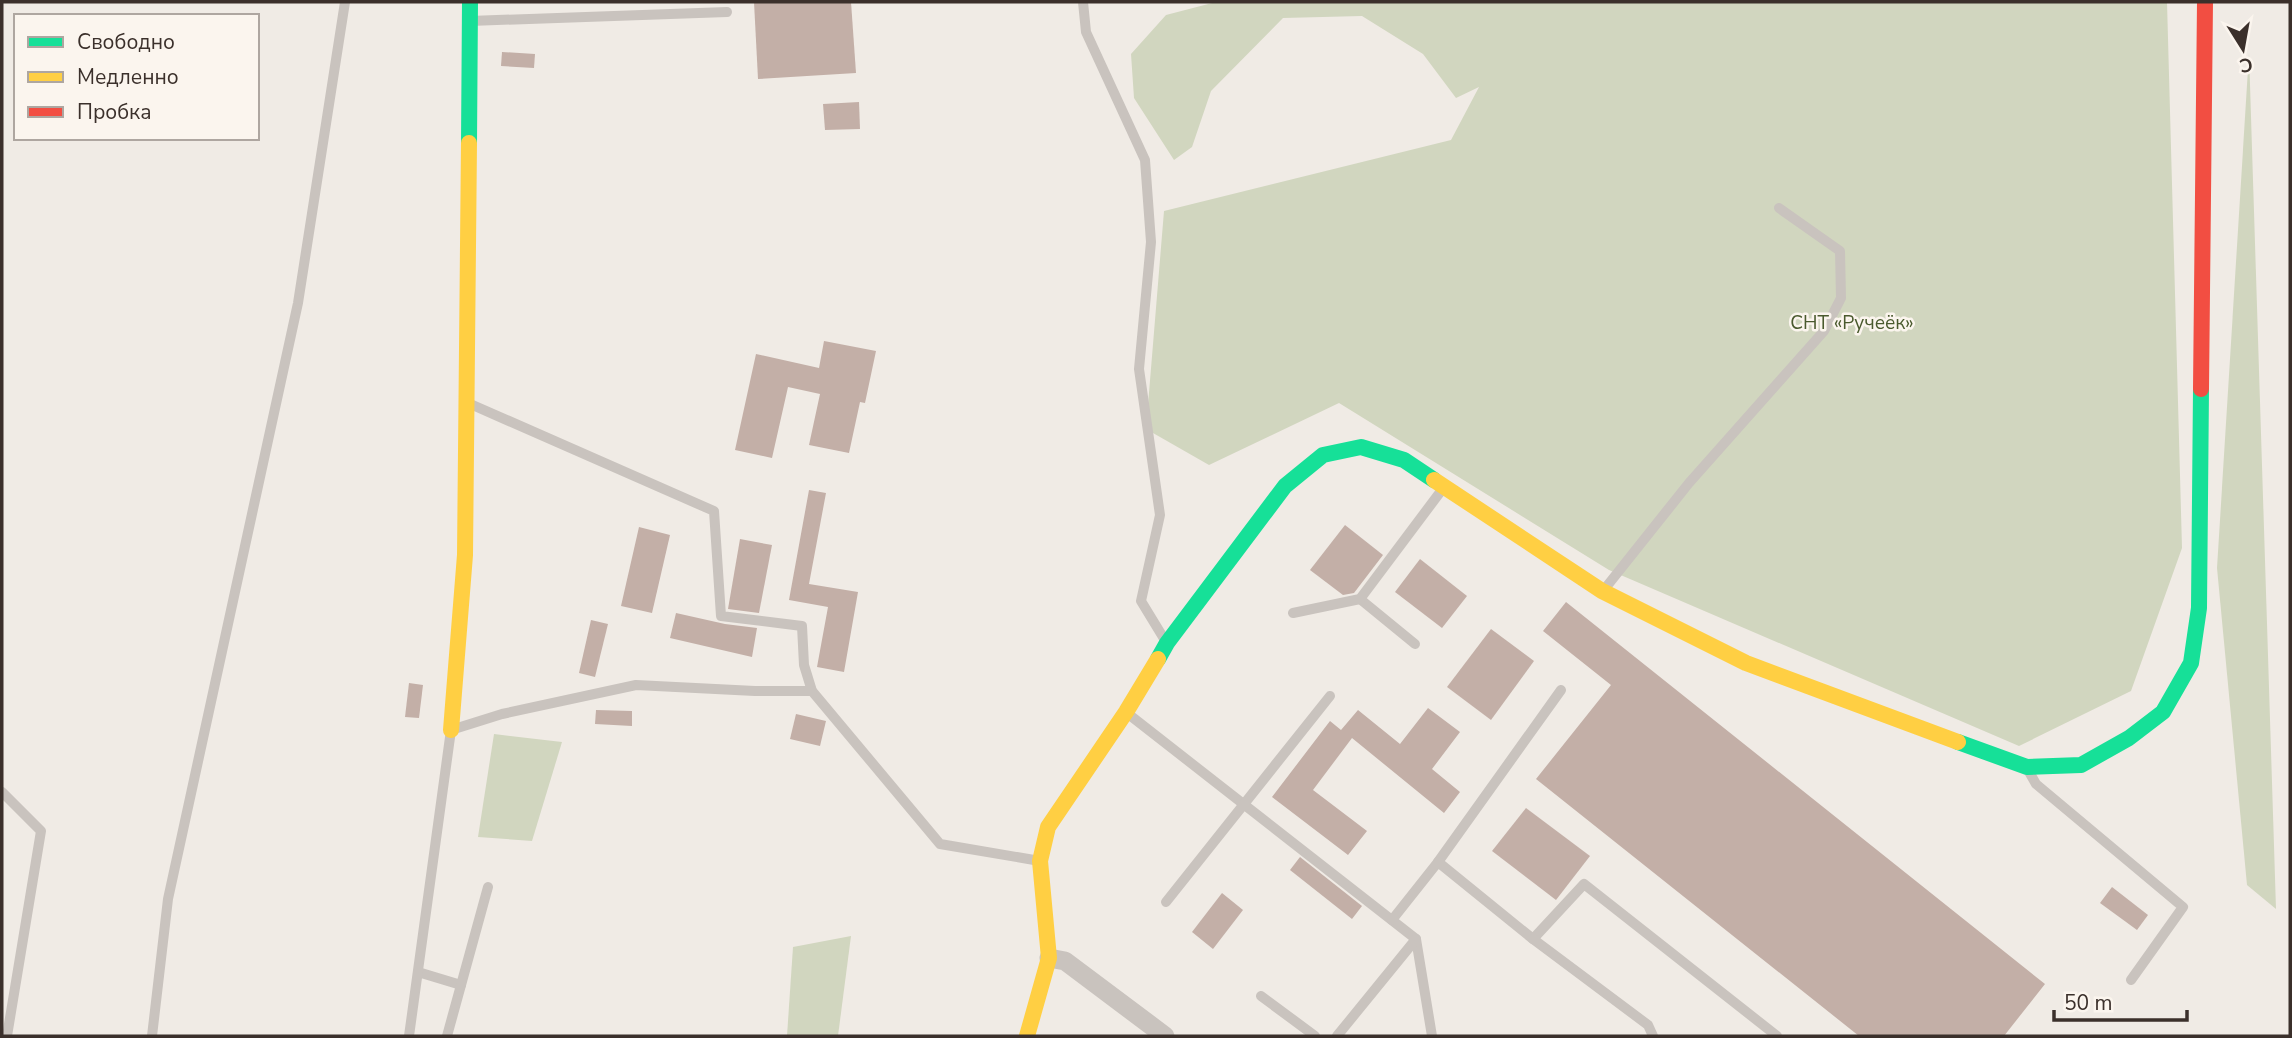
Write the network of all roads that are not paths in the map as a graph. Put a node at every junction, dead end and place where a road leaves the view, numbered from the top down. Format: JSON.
{"nodes":[{"id":1,"x":345,"y":2,"type":"edge"},
{"id":2,"x":470,"y":2,"type":"edge"},
{"id":3,"x":1083,"y":2,"type":"edge"},
{"id":4,"x":2205,"y":2,"type":"edge"},
{"id":5,"x":727,"y":12,"type":"dead end"},
{"id":6,"x":470,"y":21,"type":"junction"},
{"id":7,"x":1779,"y":208,"type":"dead end"},
{"id":8,"x":467,"y":402,"type":"junction"},
{"id":9,"x":1444,"y":486,"type":"junction"},
{"id":10,"x":1602,"y":591,"type":"junction"},
{"id":11,"x":1360,"y":599,"type":"junction"},
{"id":12,"x":1293,"y":613,"type":"dead end"},
{"id":13,"x":1167,"y":643,"type":"junction"},
{"id":14,"x":1415,"y":644,"type":"dead end"},
{"id":15,"x":1562,"y":690,"type":"dead end"},
{"id":16,"x":812,"y":691,"type":"junction"},
{"id":17,"x":1330,"y":696,"type":"dead end"},
{"id":18,"x":1126,"y":712,"type":"junction"},
{"id":19,"x":451,"y":730,"type":"junction"},
{"id":20,"x":2027,"y":767,"type":"junction"},
{"id":21,"x":2,"y":792,"type":"edge"},
{"id":22,"x":1244,"y":804,"type":"junction"},
{"id":23,"x":1040,"y":861,"type":"junction"},
{"id":24,"x":1438,"y":862,"type":"junction"},
{"id":25,"x":488,"y":887,"type":"dead end"},
{"id":26,"x":1166,"y":902,"type":"dead end"},
{"id":27,"x":1392,"y":920,"type":"junction"},
{"id":28,"x":1416,"y":939,"type":"junction"},
{"id":29,"x":1533,"y":939,"type":"junction"},
{"id":30,"x":1049,"y":958,"type":"junction"},
{"id":31,"x":418,"y":972,"type":"junction"},
{"id":32,"x":2131,"y":980,"type":"dead end"},
{"id":33,"x":461,"y":985,"type":"junction"},
{"id":34,"x":1261,"y":996,"type":"dead end"},
{"id":35,"x":6,"y":1036,"type":"edge"},
{"id":36,"x":152,"y":1036,"type":"edge"},
{"id":37,"x":409,"y":1036,"type":"edge"},
{"id":38,"x":447,"y":1036,"type":"edge"},
{"id":39,"x":1027,"y":1036,"type":"edge"},
{"id":40,"x":1165,"y":1036,"type":"edge"},
{"id":41,"x":1315,"y":1036,"type":"edge"},
{"id":42,"x":1337,"y":1036,"type":"edge"},
{"id":43,"x":1432,"y":1036,"type":"edge"},
{"id":44,"x":1653,"y":1036,"type":"edge"},
{"id":45,"x":1777,"y":1036,"type":"edge"}],
"edges":[{"from":1,"to":36,"type":"lane"},
{"from":2,"to":6,"type":"street"},
{"from":3,"to":13,"type":"lane"},
{"from":4,"to":20,"type":"street"},
{"from":5,"to":6,"type":"lane"},
{"from":6,"to":8,"type":"street"},
{"from":7,"to":10,"type":"lane"},
{"from":8,"to":16,"type":"lane"},
{"from":8,"to":19,"type":"street"},
{"from":9,"to":10,"type":"street"},
{"from":9,"to":11,"type":"lane"},
{"from":9,"to":13,"type":"street"},
{"from":10,"to":20,"type":"street"},
{"from":11,"to":12,"type":"lane"},
{"from":11,"to":14,"type":"lane"},
{"from":13,"to":18,"type":"street"},
{"from":15,"to":24,"type":"lane"},
{"from":16,"to":19,"type":"lane"},
{"from":16,"to":23,"type":"lane"},
{"from":17,"to":22,"type":"lane"},
{"from":18,"to":22,"type":"lane"},
{"from":18,"to":23,"type":"street"},
{"from":19,"to":31,"type":"lane"},
{"from":20,"to":32,"type":"lane"},
{"from":21,"to":35,"type":"lane"},
{"from":22,"to":26,"type":"lane"},
{"from":22,"to":27,"type":"lane"},
{"from":23,"to":30,"type":"street"},
{"from":24,"to":27,"type":"lane"},
{"from":24,"to":29,"type":"lane"},
{"from":25,"to":33,"type":"lane"},
{"from":27,"to":28,"type":"lane"},
{"from":28,"to":42,"type":"lane"},
{"from":28,"to":43,"type":"lane"},
{"from":29,"to":44,"type":"lane"},
{"from":29,"to":45,"type":"lane"},
{"from":30,"to":39,"type":"street"},
{"from":30,"to":40,"type":"street"},
{"from":31,"to":33,"type":"lane"},
{"from":31,"to":37,"type":"lane"},
{"from":33,"to":38,"type":"lane"},
{"from":34,"to":41,"type":"lane"}]}
